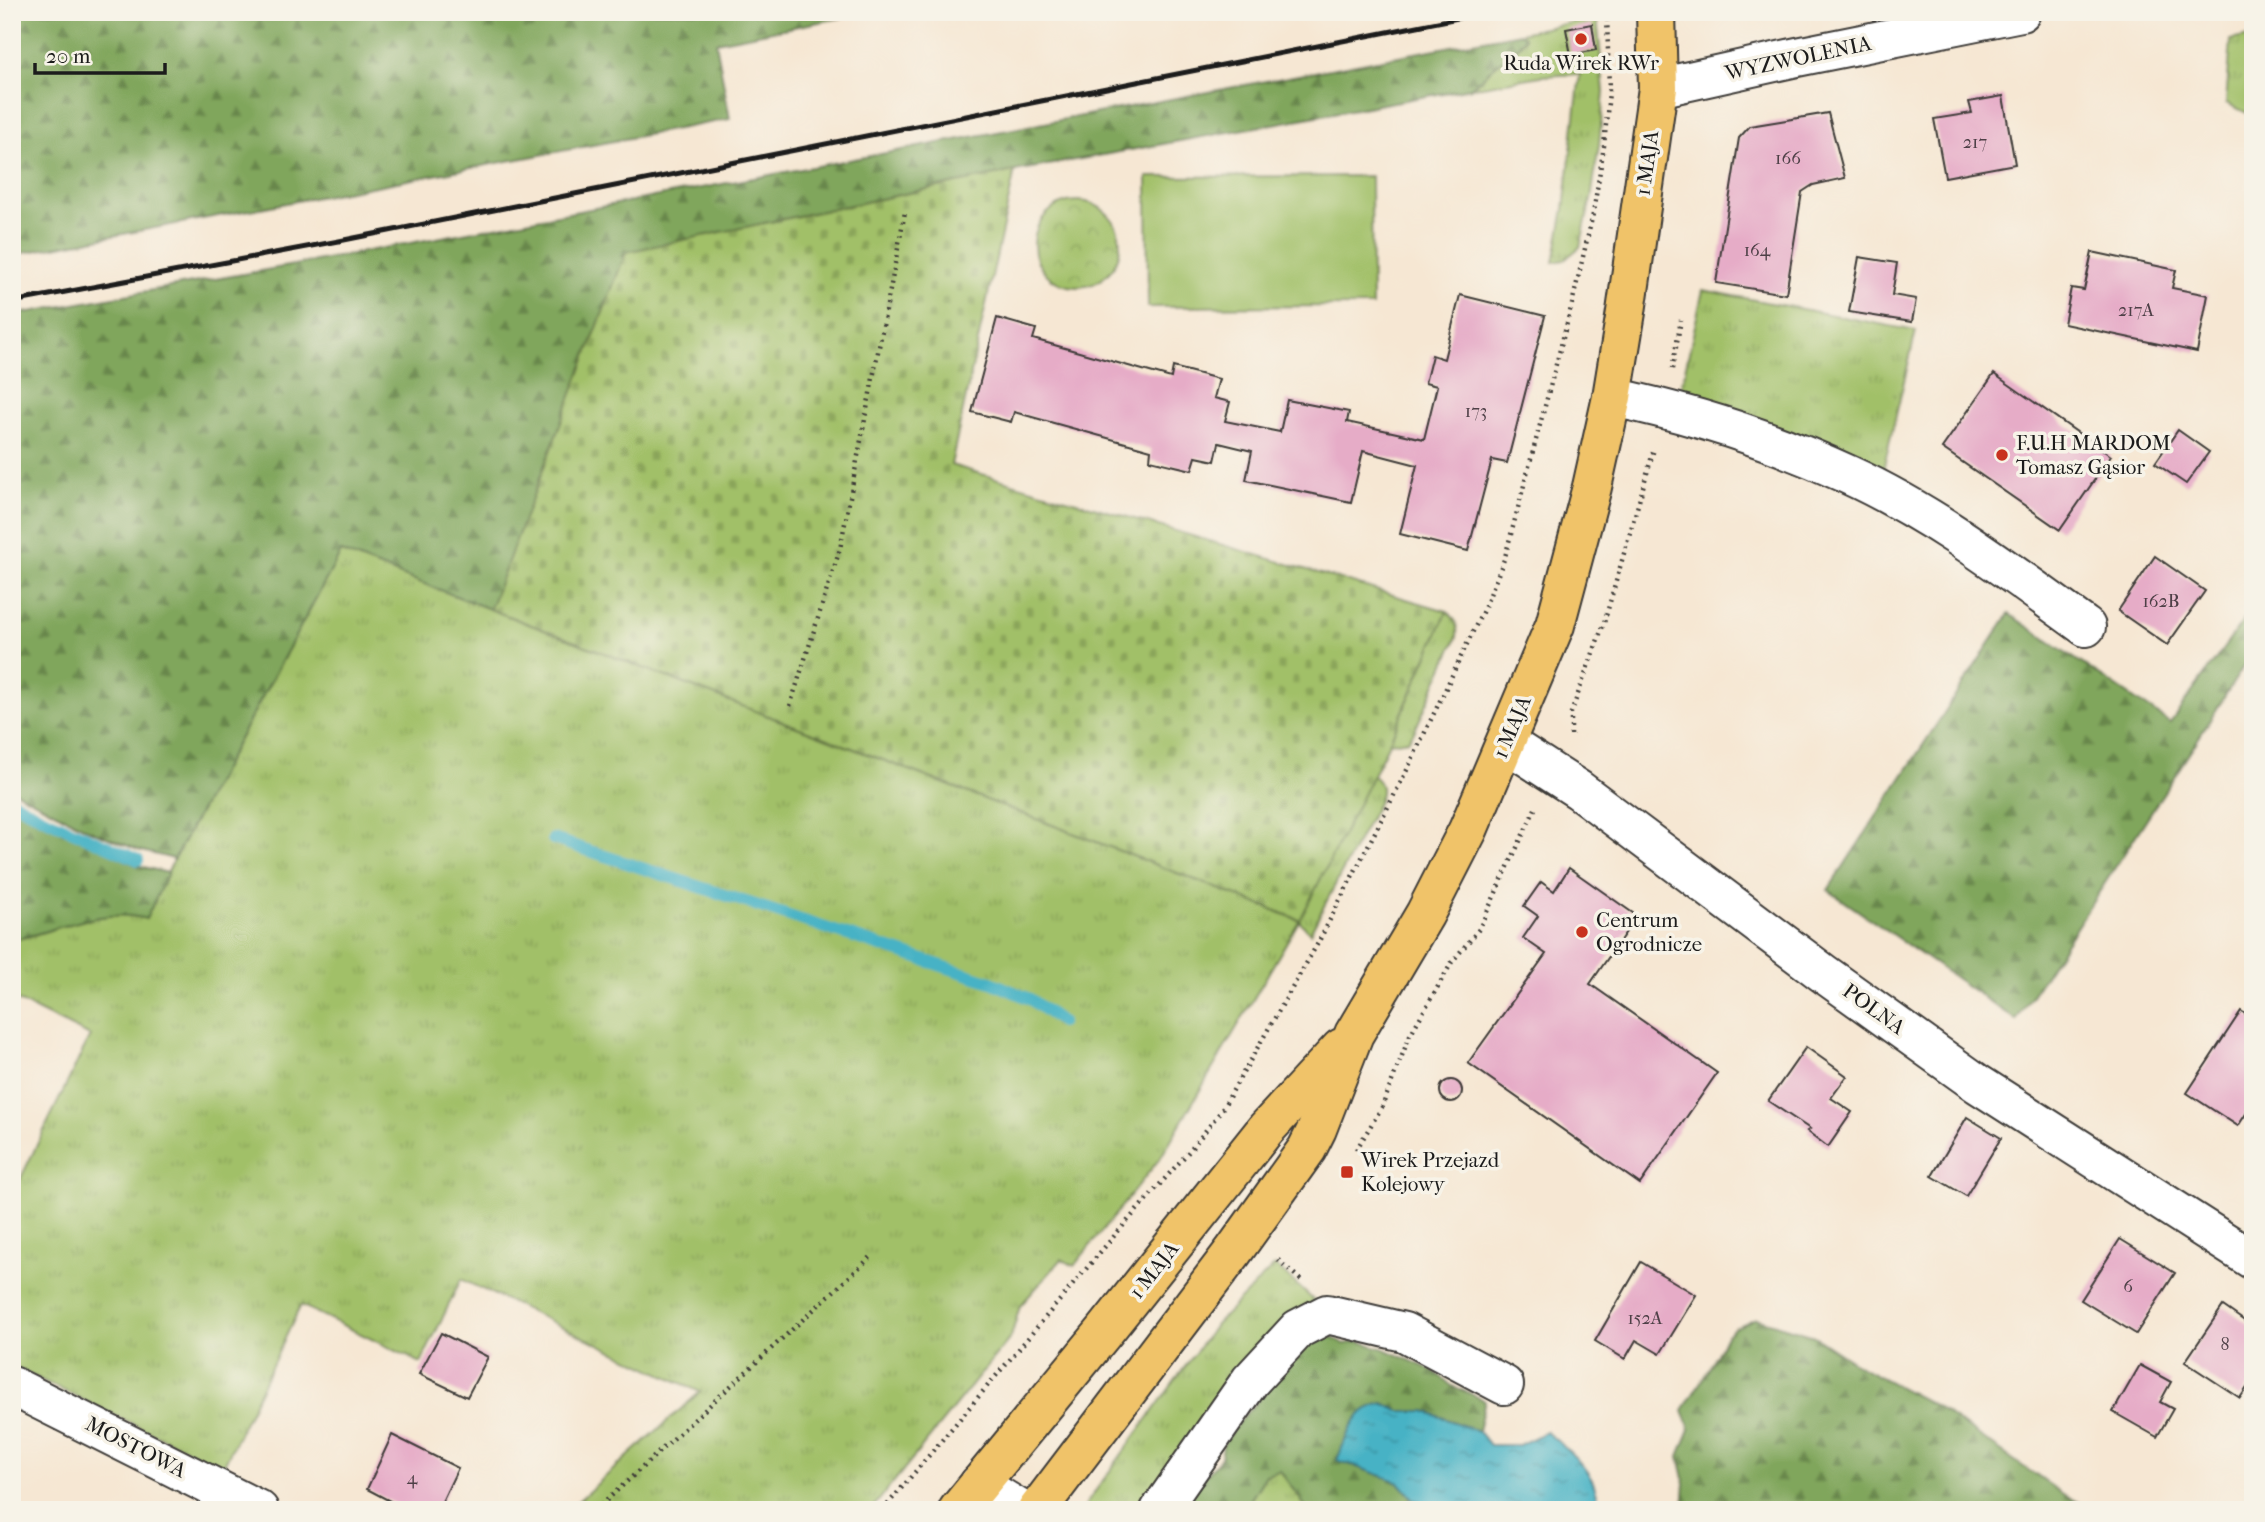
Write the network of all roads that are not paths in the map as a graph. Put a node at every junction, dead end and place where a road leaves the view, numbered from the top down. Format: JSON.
{"nodes":[{"id":1,"x":1656,"y":12,"type":"edge"},
{"id":2,"x":2021,"y":12,"type":"edge"},
{"id":3,"x":1658,"y":88,"type":"junction"},
{"id":4,"x":1612,"y":397,"type":"junction"},
{"id":5,"x":2086,"y":627,"type":"dead end"},
{"id":6,"x":1506,"y":743,"type":"junction"},
{"id":7,"x":1354,"y":1034,"type":"junction"},
{"id":8,"x":2253,"y":1260,"type":"edge"},
{"id":9,"x":1504,"y":1385,"type":"dead end"},
{"id":10,"x":12,"y":1386,"type":"edge"},
{"id":11,"x":969,"y":1497,"type":"edge"},
{"id":12,"x":260,"y":1510,"type":"edge"},
{"id":13,"x":1021,"y":1510,"type":"edge"},
{"id":14,"x":1037,"y":1510,"type":"edge"},
{"id":15,"x":1160,"y":1510,"type":"edge"}],
"edges":[{"from":1,"to":3,"type":"main road","name":"1 MAJA"},
{"from":2,"to":3,"type":"street","name":"WYZWOLENIA"},
{"from":3,"to":4,"type":"main road","name":"1 MAJA"},
{"from":4,"to":5,"type":"street"},
{"from":4,"to":6,"type":"main road","name":"1 MAJA"},
{"from":6,"to":7,"type":"main road","name":"1 MAJA"},
{"from":6,"to":8,"type":"street","name":"POLNA"},
{"from":7,"to":11,"type":"main road","name":"1 MAJA"},
{"from":7,"to":14,"type":"main road","name":"1 MAJA"},
{"from":9,"to":15,"type":"street"},
{"from":10,"to":12,"type":"street","name":"MOSTOWA"},
{"from":11,"to":13,"type":"street"}]}
